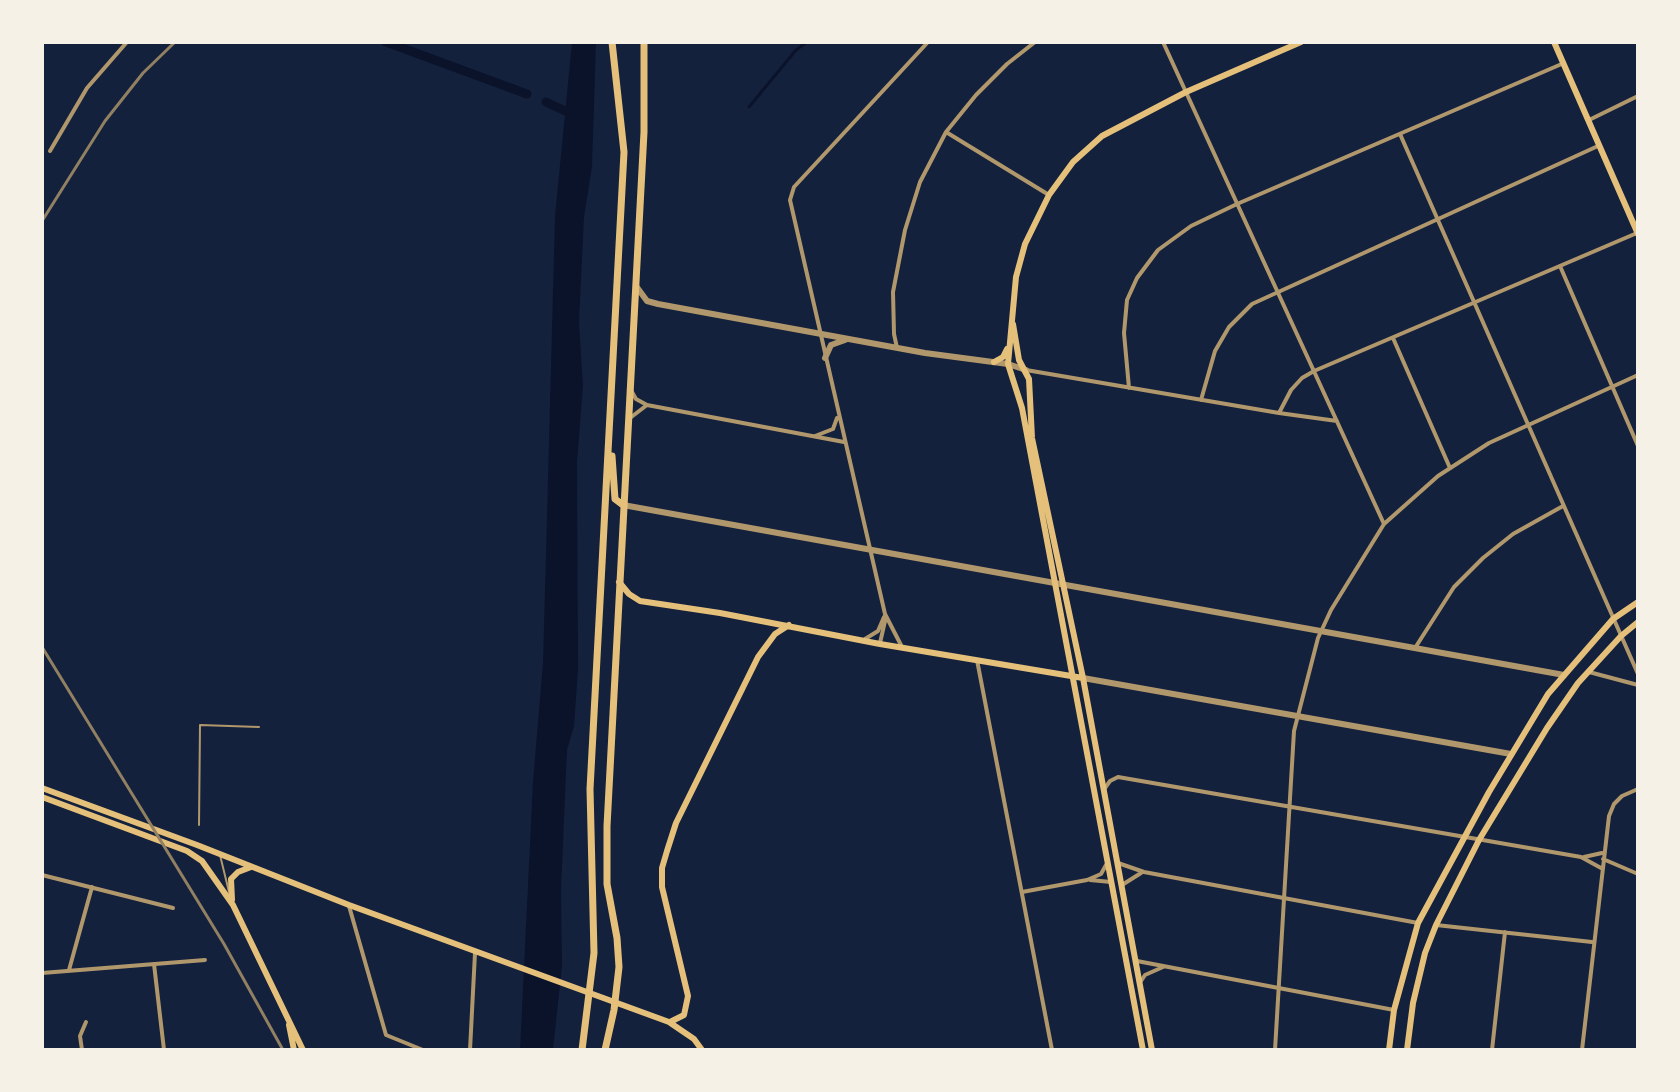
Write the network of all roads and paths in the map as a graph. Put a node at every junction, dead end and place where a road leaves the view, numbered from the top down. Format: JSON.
{"nodes":[{"id":1,"x":127,"y":42,"type":"edge"},
{"id":2,"x":612,"y":42,"type":"edge"},
{"id":3,"x":644,"y":42,"type":"edge"},
{"id":4,"x":928,"y":42,"type":"edge"},
{"id":5,"x":1035,"y":42,"type":"edge"},
{"id":6,"x":1163,"y":42,"type":"edge"},
{"id":7,"x":1301,"y":42,"type":"edge"},
{"id":8,"x":1554,"y":42,"type":"edge"},
{"id":9,"x":1564,"y":63,"type":"junction"},
{"id":10,"x":1186,"y":92,"type":"junction"},
{"id":11,"x":1638,"y":96,"type":"edge"},
{"id":12,"x":1587,"y":121,"type":"junction"},
{"id":13,"x":946,"y":132,"type":"junction"},
{"id":14,"x":1400,"y":134,"type":"junction"},
{"id":15,"x":1598,"y":146,"type":"junction"},
{"id":16,"x":50,"y":151,"type":"dead end"},
{"id":17,"x":1049,"y":195,"type":"junction"},
{"id":18,"x":1237,"y":204,"type":"junction"},
{"id":19,"x":1437,"y":219,"type":"junction"},
{"id":20,"x":1638,"y":233,"type":"edge"},
{"id":21,"x":1560,"y":266,"type":"junction"},
{"id":22,"x":636,"y":286,"type":"junction"},
{"id":23,"x":1277,"y":291,"type":"junction"},
{"id":24,"x":1474,"y":303,"type":"junction"},
{"id":25,"x":1012,"y":313,"type":"junction"},
{"id":26,"x":819,"y":334,"type":"junction"},
{"id":27,"x":1393,"y":337,"type":"junction"},
{"id":28,"x":849,"y":339,"type":"junction"},
{"id":29,"x":1009,"y":346,"type":"junction"},
{"id":30,"x":897,"y":348,"type":"junction"},
{"id":31,"x":825,"y":358,"type":"junction"},
{"id":32,"x":994,"y":362,"type":"junction"},
{"id":33,"x":1008,"y":364,"type":"junction"},
{"id":34,"x":1026,"y":370,"type":"junction"},
{"id":35,"x":1314,"y":371,"type":"junction"},
{"id":36,"x":1638,"y":375,"type":"edge"},
{"id":37,"x":1612,"y":386,"type":"junction"},
{"id":38,"x":1129,"y":388,"type":"junction"},
{"id":39,"x":632,"y":389,"type":"junction"},
{"id":40,"x":1201,"y":400,"type":"junction"},
{"id":41,"x":647,"y":405,"type":"junction"},
{"id":42,"x":837,"y":412,"type":"junction"},
{"id":43,"x":1279,"y":413,"type":"junction"},
{"id":44,"x":630,"y":419,"type":"junction"},
{"id":45,"x":1337,"y":421,"type":"junction"},
{"id":46,"x":610,"y":422,"type":"junction"},
{"id":47,"x":1527,"y":425,"type":"junction"},
{"id":48,"x":813,"y":436,"type":"junction"},
{"id":49,"x":844,"y":442,"type":"junction"},
{"id":50,"x":1638,"y":446,"type":"edge"},
{"id":51,"x":1450,"y":468,"type":"junction"},
{"id":52,"x":623,"y":505,"type":"junction"},
{"id":53,"x":1563,"y":506,"type":"junction"},
{"id":54,"x":1384,"y":524,"type":"junction"},
{"id":55,"x":871,"y":550,"type":"junction"},
{"id":56,"x":619,"y":582,"type":"junction"},
{"id":57,"x":1059,"y":584,"type":"junction"},
{"id":58,"x":1638,"y":602,"type":"edge"},
{"id":59,"x":885,"y":614,"type":"junction"},
{"id":60,"x":1613,"y":619,"type":"junction"},
{"id":61,"x":1638,"y":622,"type":"edge"},
{"id":62,"x":789,"y":625,"type":"junction"},
{"id":63,"x":1321,"y":631,"type":"junction"},
{"id":64,"x":1621,"y":636,"type":"junction"},
{"id":65,"x":860,"y":640,"type":"junction"},
{"id":66,"x":880,"y":644,"type":"junction"},
{"id":67,"x":902,"y":648,"type":"junction"},
{"id":68,"x":1415,"y":648,"type":"junction"},
{"id":69,"x":1068,"y":658,"type":"junction"},
{"id":70,"x":977,"y":660,"type":"junction"},
{"id":71,"x":1053,"y":672,"type":"junction"},
{"id":72,"x":1587,"y":672,"type":"junction"},
{"id":73,"x":1638,"y":674,"type":"edge"},
{"id":74,"x":1071,"y":675,"type":"junction"},
{"id":75,"x":1564,"y":675,"type":"junction"},
{"id":76,"x":1083,"y":678,"type":"junction"},
{"id":77,"x":1638,"y":685,"type":"edge"},
{"id":78,"x":1297,"y":716,"type":"junction"},
{"id":79,"x":259,"y":727,"type":"dead end"},
{"id":80,"x":1511,"y":754,"type":"junction"},
{"id":81,"x":42,"y":788,"type":"edge"},
{"id":82,"x":1638,"y":789,"type":"edge"},
{"id":83,"x":1103,"y":790,"type":"junction"},
{"id":84,"x":42,"y":797,"type":"edge"},
{"id":85,"x":1287,"y":807,"type":"junction"},
{"id":86,"x":199,"y":825,"type":"dead end"},
{"id":87,"x":1464,"y":837,"type":"junction"},
{"id":88,"x":1479,"y":840,"type":"junction"},
{"id":89,"x":1603,"y":853,"type":"junction"},
{"id":90,"x":219,"y":854,"type":"junction"},
{"id":91,"x":1581,"y":857,"type":"junction"},
{"id":92,"x":1603,"y":859,"type":"junction"},
{"id":93,"x":1107,"y":863,"type":"junction"},
{"id":94,"x":1116,"y":863,"type":"junction"},
{"id":95,"x":251,"y":867,"type":"junction"},
{"id":96,"x":1601,"y":868,"type":"junction"},
{"id":97,"x":1144,"y":872,"type":"junction"},
{"id":98,"x":1638,"y":874,"type":"edge"},
{"id":99,"x":42,"y":875,"type":"edge"},
{"id":100,"x":1087,"y":880,"type":"junction"},
{"id":101,"x":1111,"y":882,"type":"junction"},
{"id":102,"x":1121,"y":885,"type":"junction"},
{"id":103,"x":92,"y":887,"type":"junction"},
{"id":104,"x":1022,"y":892,"type":"junction"},
{"id":105,"x":1284,"y":898,"type":"junction"},
{"id":106,"x":233,"y":905,"type":"junction"},
{"id":107,"x":349,"y":905,"type":"junction"},
{"id":108,"x":173,"y":908,"type":"dead end"},
{"id":109,"x":1418,"y":923,"type":"junction"},
{"id":110,"x":1436,"y":925,"type":"junction"},
{"id":111,"x":1505,"y":932,"type":"junction"},
{"id":112,"x":1593,"y":942,"type":"junction"},
{"id":113,"x":475,"y":951,"type":"junction"},
{"id":114,"x":205,"y":960,"type":"dead end"},
{"id":115,"x":1136,"y":961,"type":"junction"},
{"id":116,"x":154,"y":964,"type":"junction"},
{"id":117,"x":1166,"y":967,"type":"junction"},
{"id":118,"x":69,"y":971,"type":"junction"},
{"id":119,"x":42,"y":973,"type":"edge"},
{"id":120,"x":1141,"y":982,"type":"junction"},
{"id":121,"x":1279,"y":988,"type":"junction"},
{"id":122,"x":590,"y":993,"type":"junction"},
{"id":123,"x":615,"y":1002,"type":"junction"},
{"id":124,"x":1394,"y":1010,"type":"junction"},
{"id":125,"x":287,"y":1017,"type":"junction"},
{"id":126,"x":86,"y":1022,"type":"dead end"},
{"id":127,"x":669,"y":1022,"type":"junction"},
{"id":128,"x":82,"y":1050,"type":"edge"},
{"id":129,"x":164,"y":1050,"type":"edge"},
{"id":130,"x":294,"y":1050,"type":"edge"},
{"id":131,"x":303,"y":1050,"type":"edge"},
{"id":132,"x":423,"y":1050,"type":"edge"},
{"id":133,"x":470,"y":1050,"type":"edge"},
{"id":134,"x":582,"y":1050,"type":"edge"},
{"id":135,"x":605,"y":1050,"type":"edge"},
{"id":136,"x":702,"y":1050,"type":"edge"},
{"id":137,"x":1052,"y":1050,"type":"edge"},
{"id":138,"x":1143,"y":1050,"type":"edge"},
{"id":139,"x":1152,"y":1050,"type":"edge"},
{"id":140,"x":1275,"y":1050,"type":"edge"},
{"id":141,"x":1389,"y":1050,"type":"edge"},
{"id":142,"x":1407,"y":1050,"type":"edge"},
{"id":143,"x":1492,"y":1050,"type":"edge"},
{"id":144,"x":1582,"y":1050,"type":"edge"}],
"edges":[{"from":1,"to":16,"type":"street"},
{"from":2,"to":46,"type":"highway"},
{"from":3,"to":22,"type":"highway"},
{"from":4,"to":26,"type":"street"},
{"from":5,"to":13,"type":"street"},
{"from":6,"to":10,"type":"street"},
{"from":7,"to":10,"type":"main road"},
{"from":8,"to":9,"type":"main road"},
{"from":9,"to":12,"type":"main road"},
{"from":9,"to":14,"type":"street"},
{"from":10,"to":17,"type":"main road"},
{"from":10,"to":18,"type":"street"},
{"from":11,"to":12,"type":"street"},
{"from":12,"to":15,"type":"main road"},
{"from":13,"to":17,"type":"street"},
{"from":13,"to":30,"type":"street"},
{"from":14,"to":18,"type":"street"},
{"from":14,"to":19,"type":"street"},
{"from":15,"to":19,"type":"street"},
{"from":15,"to":20,"type":"main road"},
{"from":17,"to":25,"type":"main road"},
{"from":18,"to":23,"type":"street"},
{"from":18,"to":38,"type":"street"},
{"from":19,"to":23,"type":"street"},
{"from":19,"to":24,"type":"street"},
{"from":20,"to":21,"type":"street"},
{"from":21,"to":24,"type":"street"},
{"from":21,"to":37,"type":"street"},
{"from":22,"to":26,"type":"street"},
{"from":22,"to":39,"type":"highway"},
{"from":23,"to":35,"type":"street"},
{"from":23,"to":40,"type":"street"},
{"from":24,"to":27,"type":"street"},
{"from":24,"to":47,"type":"street"},
{"from":25,"to":29,"type":"main road"},
{"from":25,"to":34,"type":"main road"},
{"from":26,"to":28,"type":"street"},
{"from":26,"to":31,"type":"street"},
{"from":27,"to":35,"type":"street"},
{"from":27,"to":51,"type":"street"},
{"from":28,"to":30,"type":"street"},
{"from":28,"to":31,"type":"street"},
{"from":29,"to":32,"type":"main road"},
{"from":29,"to":33,"type":"main road"},
{"from":30,"to":32,"type":"street"},
{"from":31,"to":42,"type":"street"},
{"from":32,"to":33,"type":"street"},
{"from":33,"to":34,"type":"street"},
{"from":33,"to":57,"type":"main road"},
{"from":34,"to":38,"type":"street"},
{"from":34,"to":57,"type":"main road"},
{"from":35,"to":43,"type":"street"},
{"from":35,"to":45,"type":"street"},
{"from":36,"to":37,"type":"street"},
{"from":37,"to":47,"type":"street"},
{"from":37,"to":50,"type":"street"},
{"from":38,"to":40,"type":"street"},
{"from":39,"to":41,"type":"street"},
{"from":39,"to":44,"type":"highway"},
{"from":40,"to":43,"type":"street"},
{"from":41,"to":44,"type":"street"},
{"from":41,"to":48,"type":"street"},
{"from":42,"to":48,"type":"street"},
{"from":42,"to":49,"type":"street"},
{"from":43,"to":45,"type":"street"},
{"from":44,"to":52,"type":"highway"},
{"from":45,"to":54,"type":"street"},
{"from":46,"to":52,"type":"highway"},
{"from":46,"to":122,"type":"highway"},
{"from":47,"to":51,"type":"street"},
{"from":47,"to":53,"type":"street"},
{"from":48,"to":49,"type":"street"},
{"from":49,"to":55,"type":"street"},
{"from":51,"to":54,"type":"street"},
{"from":52,"to":55,"type":"street"},
{"from":52,"to":56,"type":"highway"},
{"from":53,"to":60,"type":"street"},
{"from":53,"to":68,"type":"street"},
{"from":54,"to":63,"type":"street"},
{"from":55,"to":57,"type":"street"},
{"from":55,"to":59,"type":"street"},
{"from":56,"to":62,"type":"main road"},
{"from":56,"to":123,"type":"highway"},
{"from":57,"to":63,"type":"street"},
{"from":57,"to":69,"type":"main road"},
{"from":57,"to":76,"type":"main road"},
{"from":58,"to":60,"type":"main road"},
{"from":59,"to":65,"type":"street"},
{"from":59,"to":66,"type":"street"},
{"from":59,"to":67,"type":"street"},
{"from":60,"to":64,"type":"street"},
{"from":60,"to":75,"type":"main road"},
{"from":61,"to":64,"type":"main road"},
{"from":62,"to":65,"type":"main road"},
{"from":62,"to":127,"type":"main road"},
{"from":63,"to":68,"type":"street"},
{"from":63,"to":78,"type":"street"},
{"from":64,"to":72,"type":"main road"},
{"from":64,"to":73,"type":"street"},
{"from":65,"to":66,"type":"main road"},
{"from":66,"to":67,"type":"main road"},
{"from":67,"to":70,"type":"main road"},
{"from":68,"to":75,"type":"street"},
{"from":69,"to":71,"type":"main road"},
{"from":69,"to":74,"type":"main road"},
{"from":70,"to":71,"type":"main road"},
{"from":70,"to":104,"type":"street"},
{"from":71,"to":74,"type":"main road"},
{"from":72,"to":77,"type":"street"},
{"from":72,"to":88,"type":"main road"},
{"from":74,"to":76,"type":"main road"},
{"from":74,"to":93,"type":"main road"},
{"from":75,"to":80,"type":"main road"},
{"from":76,"to":78,"type":"street"},
{"from":76,"to":83,"type":"main road"},
{"from":78,"to":80,"type":"street"},
{"from":78,"to":85,"type":"street"},
{"from":79,"to":86,"type":"lane"},
{"from":80,"to":87,"type":"main road"},
{"from":81,"to":90,"type":"main road"},
{"from":82,"to":89,"type":"street"},
{"from":83,"to":85,"type":"street"},
{"from":83,"to":94,"type":"main road"},
{"from":84,"to":106,"type":"main road"},
{"from":85,"to":87,"type":"street"},
{"from":85,"to":105,"type":"street"},
{"from":87,"to":88,"type":"street"},
{"from":87,"to":109,"type":"main road"},
{"from":88,"to":91,"type":"street"},
{"from":88,"to":110,"type":"main road"},
{"from":89,"to":91,"type":"street"},
{"from":89,"to":92,"type":"street"},
{"from":90,"to":95,"type":"main road"},
{"from":90,"to":106,"type":"lane"},
{"from":91,"to":96,"type":"street"},
{"from":92,"to":96,"type":"street"},
{"from":92,"to":98,"type":"street"},
{"from":93,"to":100,"type":"street"},
{"from":93,"to":101,"type":"main road"},
{"from":94,"to":97,"type":"street"},
{"from":94,"to":102,"type":"main road"},
{"from":95,"to":106,"type":"main road"},
{"from":95,"to":107,"type":"main road"},
{"from":96,"to":112,"type":"street"},
{"from":97,"to":102,"type":"street"},
{"from":97,"to":105,"type":"street"},
{"from":99,"to":103,"type":"street"},
{"from":100,"to":101,"type":"street"},
{"from":100,"to":104,"type":"street"},
{"from":101,"to":138,"type":"main road"},
{"from":102,"to":115,"type":"main road"},
{"from":103,"to":108,"type":"street"},
{"from":103,"to":118,"type":"street"},
{"from":104,"to":137,"type":"street"},
{"from":105,"to":109,"type":"street"},
{"from":105,"to":121,"type":"street"},
{"from":106,"to":125,"type":"main road"},
{"from":107,"to":113,"type":"main road"},
{"from":107,"to":132,"type":"street"},
{"from":109,"to":124,"type":"main road"},
{"from":110,"to":111,"type":"street"},
{"from":110,"to":142,"type":"main road"},
{"from":111,"to":112,"type":"street"},
{"from":111,"to":143,"type":"street"},
{"from":112,"to":144,"type":"street"},
{"from":113,"to":122,"type":"main road"},
{"from":113,"to":133,"type":"street"},
{"from":114,"to":116,"type":"street"},
{"from":115,"to":117,"type":"street"},
{"from":115,"to":120,"type":"main road"},
{"from":116,"to":118,"type":"street"},
{"from":116,"to":129,"type":"street"},
{"from":117,"to":120,"type":"street"},
{"from":117,"to":121,"type":"street"},
{"from":118,"to":119,"type":"street"},
{"from":120,"to":139,"type":"main road"},
{"from":121,"to":124,"type":"street"},
{"from":121,"to":140,"type":"street"},
{"from":122,"to":123,"type":"main road"},
{"from":122,"to":134,"type":"highway"},
{"from":123,"to":127,"type":"main road"},
{"from":123,"to":135,"type":"highway"},
{"from":124,"to":141,"type":"main road"},
{"from":125,"to":130,"type":"main road"},
{"from":125,"to":131,"type":"main road"},
{"from":126,"to":128,"type":"street"},
{"from":127,"to":136,"type":"main road"}]}
